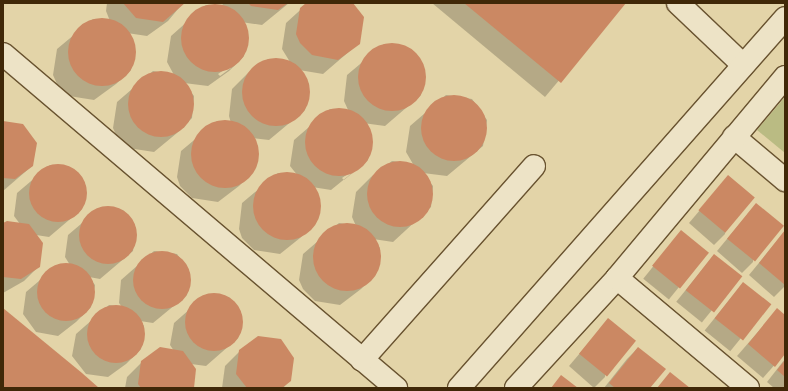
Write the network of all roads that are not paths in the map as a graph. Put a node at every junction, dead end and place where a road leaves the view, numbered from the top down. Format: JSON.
{"nodes":[{"id":1,"x":678,"y":3,"type":"edge"},
{"id":2,"x":785,"y":18,"type":"edge"},
{"id":3,"x":3,"y":54,"type":"edge"},
{"id":4,"x":743,"y":65,"type":"junction"},
{"id":5,"x":785,"y":76,"type":"edge"},
{"id":6,"x":734,"y":137,"type":"junction"},
{"id":7,"x":534,"y":166,"type":"dead end"},
{"id":8,"x":785,"y":180,"type":"edge"},
{"id":9,"x":617,"y":278,"type":"junction"},
{"id":10,"x":362,"y":360,"type":"junction"},
{"id":11,"x":396,"y":388,"type":"edge"},
{"id":12,"x":459,"y":388,"type":"edge"},
{"id":13,"x":516,"y":388,"type":"edge"},
{"id":14,"x":748,"y":388,"type":"edge"}],
"edges":[{"from":1,"to":4,"type":"street"},
{"from":2,"to":4,"type":"street"},
{"from":3,"to":10,"type":"street"},
{"from":4,"to":12,"type":"street"},
{"from":5,"to":6,"type":"street"},
{"from":6,"to":8,"type":"street"},
{"from":6,"to":9,"type":"street"},
{"from":7,"to":10,"type":"street"},
{"from":9,"to":13,"type":"street"},
{"from":9,"to":14,"type":"street"},
{"from":10,"to":11,"type":"street"}]}
